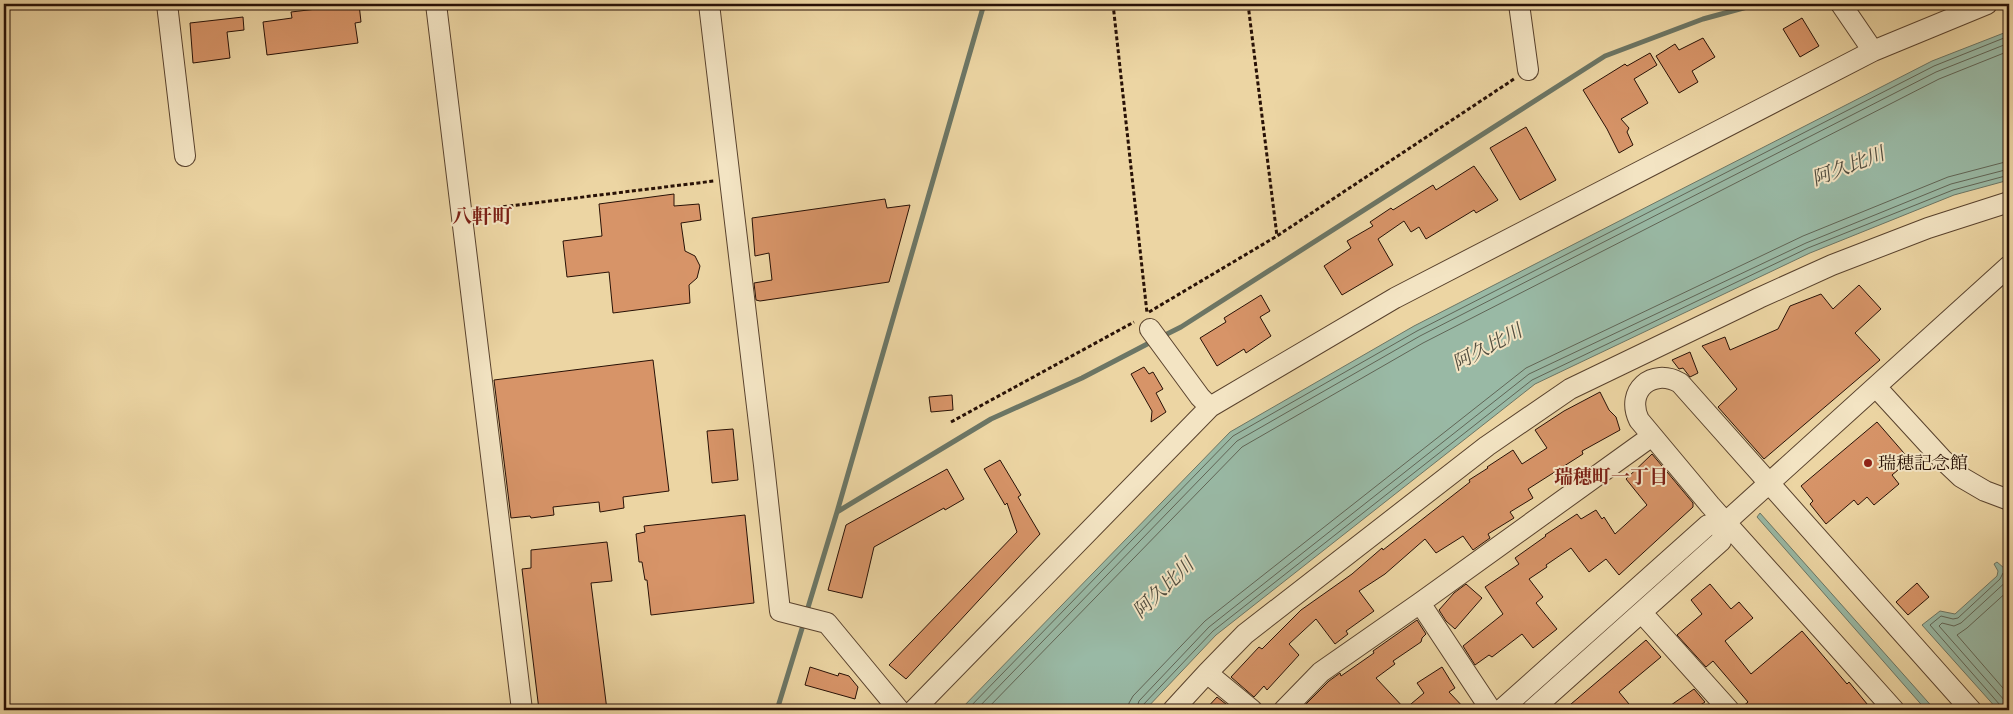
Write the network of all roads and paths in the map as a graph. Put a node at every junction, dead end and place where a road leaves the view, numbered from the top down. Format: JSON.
{"nodes":[{"id":1,"x":167,"y":4,"type":"edge"},
{"id":2,"x":436,"y":4,"type":"edge"},
{"id":3,"x":709,"y":4,"type":"edge"},
{"id":4,"x":1113,"y":4,"type":"edge"},
{"id":5,"x":1248,"y":4,"type":"edge"},
{"id":6,"x":1519,"y":4,"type":"edge"},
{"id":7,"x":1841,"y":4,"type":"edge"},
{"id":8,"x":1988,"y":4,"type":"edge"},
{"id":9,"x":1873,"y":51,"type":"junction"},
{"id":10,"x":1528,"y":70,"type":"joint"},
{"id":11,"x":185,"y":156,"type":"dead end"},
{"id":12,"x":730,"y":179,"type":"junction"},
{"id":13,"x":2009,"y":202,"type":"edge"},
{"id":14,"x":462,"y":210,"type":"junction"},
{"id":15,"x":1277,"y":236,"type":"junction"},
{"id":16,"x":2009,"y":266,"type":"edge"},
{"id":17,"x":1149,"y":321,"type":"junction"},
{"id":18,"x":1876,"y":387,"type":"junction"},
{"id":19,"x":1210,"y":407,"type":"junction"},
{"id":20,"x":951,"y":422,"type":"dead end"},
{"id":21,"x":1652,"y":436,"type":"junction"},
{"id":22,"x":1769,"y":483,"type":"junction"},
{"id":23,"x":2009,"y":500,"type":"edge"},
{"id":24,"x":1726,"y":522,"type":"junction"},
{"id":25,"x":1420,"y":603,"type":"junction"},
{"id":26,"x":1642,"y":612,"type":"junction"},
{"id":27,"x":1206,"y":673,"type":"junction"},
{"id":28,"x":1723,"y":708,"type":"edge"},
{"id":29,"x":522,"y":710,"type":"edge"},
{"id":30,"x":899,"y":710,"type":"edge"},
{"id":31,"x":914,"y":710,"type":"edge"},
{"id":32,"x":1173,"y":710,"type":"edge"},
{"id":33,"x":1252,"y":710,"type":"edge"},
{"id":34,"x":1284,"y":710,"type":"edge"},
{"id":35,"x":1491,"y":710,"type":"edge"},
{"id":36,"x":1501,"y":710,"type":"edge"},
{"id":37,"x":1532,"y":710,"type":"edge"},
{"id":38,"x":1894,"y":710,"type":"edge"},
{"id":39,"x":1971,"y":710,"type":"edge"}],
"edges":[{"from":1,"to":11,"type":"street"},
{"from":2,"to":14,"type":"street"},
{"from":3,"to":12,"type":"street"},
{"from":4,"to":17,"type":"path"},
{"from":5,"to":15,"type":"path"},
{"from":6,"to":10,"type":"street"},
{"from":7,"to":9,"type":"street"},
{"from":8,"to":9,"type":"street"},
{"from":9,"to":19,"type":"street"},
{"from":10,"to":15,"type":"path"},
{"from":12,"to":14,"type":"path"},
{"from":12,"to":30,"type":"street"},
{"from":13,"to":27,"type":"street"},
{"from":14,"to":29,"type":"street"},
{"from":15,"to":17,"type":"path"},
{"from":16,"to":18,"type":"street"},
{"from":17,"to":19,"type":"street"},
{"from":17,"to":20,"type":"path"},
{"from":18,"to":22,"type":"street"},
{"from":18,"to":23,"type":"street"},
{"from":19,"to":31,"type":"street"},
{"from":21,"to":22,"type":"street"},
{"from":21,"to":24,"type":"street"},
{"from":21,"to":25,"type":"street"},
{"from":22,"to":24,"type":"street"},
{"from":22,"to":39,"type":"street"},
{"from":24,"to":26,"type":"street"},
{"from":24,"to":36,"type":"street"},
{"from":24,"to":38,"type":"street"},
{"from":25,"to":34,"type":"street"},
{"from":25,"to":35,"type":"street"},
{"from":26,"to":28,"type":"street"},
{"from":26,"to":37,"type":"street"},
{"from":27,"to":32,"type":"street"},
{"from":27,"to":33,"type":"street"}]}
